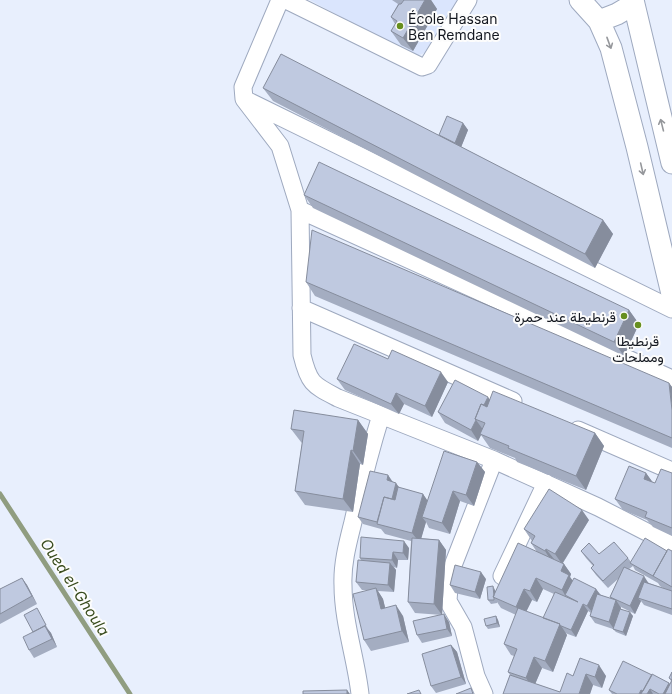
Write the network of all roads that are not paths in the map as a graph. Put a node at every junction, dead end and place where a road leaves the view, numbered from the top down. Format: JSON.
{"nodes":[{"id":1,"x":280,"y":0,"type":"edge"},
{"id":2,"x":286,"y":0,"type":"edge"},
{"id":3,"x":468,"y":0,"type":"edge"},
{"id":4,"x":580,"y":0,"type":"edge"},
{"id":5,"x":636,"y":1,"type":"edge"},
{"id":6,"x":599,"y":21,"type":"junction"},
{"id":7,"x":244,"y":99,"type":"junction"},
{"id":8,"x":672,"y":163,"type":"edge"},
{"id":9,"x":300,"y":210,"type":"junction"},
{"id":10,"x":672,"y":294,"type":"edge"},
{"id":11,"x":301,"y":308,"type":"junction"},
{"id":12,"x":672,"y":309,"type":"edge"},
{"id":13,"x":672,"y":379,"type":"edge"},
{"id":14,"x":526,"y":407,"type":"edge"},
{"id":15,"x":381,"y":415,"type":"junction"},
{"id":16,"x":563,"y":423,"type":"edge"},
{"id":17,"x":494,"y":460,"type":"junction"},
{"id":18,"x":672,"y":471,"type":"edge"},
{"id":19,"x":546,"y":483,"type":"junction"},
{"id":20,"x":672,"y":545,"type":"edge"},
{"id":21,"x":502,"y":576,"type":"edge"},
{"id":22,"x":360,"y":694,"type":"edge"},
{"id":23,"x":484,"y":694,"type":"edge"}],
"edges":[{"from":1,"to":7,"type":"street"},
{"from":2,"to":3,"type":"street"},
{"from":4,"to":6,"type":"street"},
{"from":5,"to":6,"type":"street"},
{"from":8,"to":5,"type":"street","one_way":true},
{"from":6,"to":10,"type":"street","one_way":true},
{"from":7,"to":9,"type":"street"},
{"from":7,"to":12,"type":"street"},
{"from":9,"to":11,"type":"street"},
{"from":9,"to":13,"type":"street"},
{"from":11,"to":14,"type":"street"},
{"from":11,"to":15,"type":"street"},
{"from":15,"to":17,"type":"street"},
{"from":15,"to":22,"type":"street"},
{"from":16,"to":18,"type":"street"},
{"from":17,"to":19,"type":"street"},
{"from":17,"to":23,"type":"street"},
{"from":19,"to":20,"type":"street"},
{"from":19,"to":21,"type":"street"}]}
